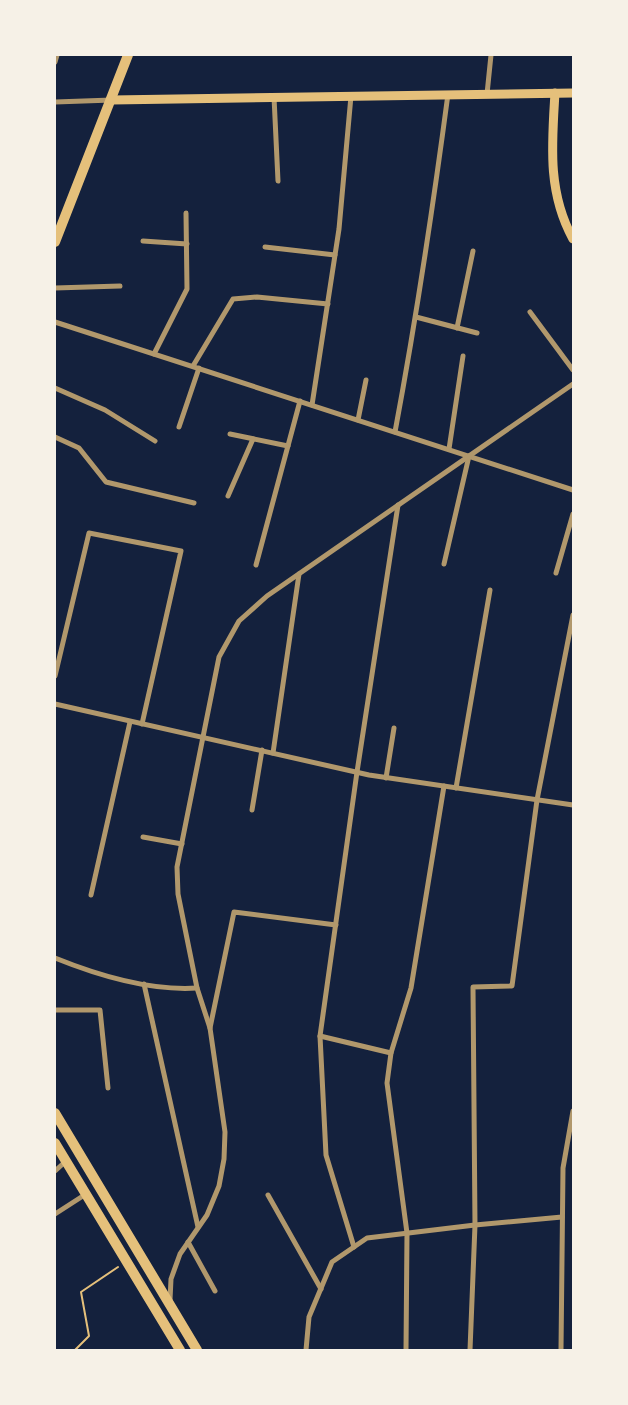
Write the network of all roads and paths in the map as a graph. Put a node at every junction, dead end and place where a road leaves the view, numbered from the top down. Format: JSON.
{"nodes":[{"id":1,"x":57,"y":55,"type":"edge"},
{"id":2,"x":128,"y":55,"type":"edge"},
{"id":3,"x":491,"y":55,"type":"edge"},
{"id":4,"x":55,"y":62,"type":"edge"},
{"id":5,"x":555,"y":92,"type":"junction"},
{"id":6,"x":573,"y":93,"type":"edge"},
{"id":7,"x":448,"y":94,"type":"junction"},
{"id":8,"x":487,"y":94,"type":"junction"},
{"id":9,"x":351,"y":96,"type":"junction"},
{"id":10,"x":274,"y":97,"type":"junction"},
{"id":11,"x":112,"y":100,"type":"junction"},
{"id":12,"x":55,"y":102,"type":"edge"},
{"id":13,"x":278,"y":181,"type":"dead end"},
{"id":14,"x":186,"y":213,"type":"dead end"},
{"id":15,"x":56,"y":238,"type":"edge"},
{"id":16,"x":573,"y":239,"type":"edge"},
{"id":17,"x":143,"y":241,"type":"dead end"},
{"id":18,"x":186,"y":244,"type":"junction"},
{"id":19,"x":265,"y":247,"type":"dead end"},
{"id":20,"x":473,"y":251,"type":"dead end"},
{"id":21,"x":335,"y":255,"type":"junction"},
{"id":22,"x":120,"y":286,"type":"dead end"},
{"id":23,"x":55,"y":288,"type":"edge"},
{"id":24,"x":328,"y":304,"type":"junction"},
{"id":25,"x":530,"y":312,"type":"dead end"},
{"id":26,"x":416,"y":317,"type":"junction"},
{"id":27,"x":55,"y":322,"type":"edge"},
{"id":28,"x":457,"y":328,"type":"junction"},
{"id":29,"x":477,"y":333,"type":"dead end"},
{"id":30,"x":154,"y":354,"type":"junction"},
{"id":31,"x":463,"y":356,"type":"dead end"},
{"id":32,"x":196,"y":367,"type":"junction"},
{"id":33,"x":573,"y":370,"type":"edge"},
{"id":34,"x":366,"y":380,"type":"dead end"},
{"id":35,"x":573,"y":384,"type":"edge"},
{"id":36,"x":55,"y":388,"type":"edge"},
{"id":37,"x":300,"y":401,"type":"junction"},
{"id":38,"x":312,"y":405,"type":"junction"},
{"id":39,"x":358,"y":420,"type":"junction"},
{"id":40,"x":179,"y":427,"type":"dead end"},
{"id":41,"x":395,"y":432,"type":"junction"},
{"id":42,"x":230,"y":434,"type":"dead end"},
{"id":43,"x":55,"y":436,"type":"edge"},
{"id":44,"x":253,"y":439,"type":"junction"},
{"id":45,"x":154,"y":441,"type":"dead end"},
{"id":46,"x":288,"y":446,"type":"junction"},
{"id":47,"x":449,"y":449,"type":"junction"},
{"id":48,"x":469,"y":456,"type":"junction"},
{"id":49,"x":573,"y":490,"type":"edge"},
{"id":50,"x":228,"y":496,"type":"dead end"},
{"id":51,"x":194,"y":503,"type":"dead end"},
{"id":52,"x":398,"y":505,"type":"junction"},
{"id":53,"x":573,"y":514,"type":"edge"},
{"id":54,"x":256,"y":564,"type":"dead end"},
{"id":55,"x":444,"y":564,"type":"dead end"},
{"id":56,"x":556,"y":573,"type":"dead end"},
{"id":57,"x":299,"y":574,"type":"junction"},
{"id":58,"x":490,"y":590,"type":"dead end"},
{"id":59,"x":573,"y":615,"type":"edge"},
{"id":60,"x":55,"y":676,"type":"edge"},
{"id":61,"x":55,"y":704,"type":"edge"},
{"id":62,"x":130,"y":722,"type":"junction"},
{"id":63,"x":142,"y":724,"type":"junction"},
{"id":64,"x":394,"y":728,"type":"dead end"},
{"id":65,"x":203,"y":737,"type":"junction"},
{"id":66,"x":262,"y":750,"type":"junction"},
{"id":67,"x":273,"y":753,"type":"junction"},
{"id":68,"x":357,"y":772,"type":"junction"},
{"id":69,"x":386,"y":778,"type":"junction"},
{"id":70,"x":444,"y":786,"type":"junction"},
{"id":71,"x":456,"y":788,"type":"junction"},
{"id":72,"x":537,"y":800,"type":"junction"},
{"id":73,"x":573,"y":806,"type":"edge"},
{"id":74,"x":252,"y":810,"type":"dead end"},
{"id":75,"x":143,"y":837,"type":"dead end"},
{"id":76,"x":182,"y":844,"type":"junction"},
{"id":77,"x":92,"y":895,"type":"dead end"},
{"id":78,"x":336,"y":925,"type":"junction"},
{"id":79,"x":55,"y":958,"type":"edge"},
{"id":80,"x":144,"y":984,"type":"junction"},
{"id":81,"x":197,"y":988,"type":"junction"},
{"id":82,"x":55,"y":1010,"type":"edge"},
{"id":83,"x":210,"y":1028,"type":"junction"},
{"id":84,"x":320,"y":1036,"type":"junction"},
{"id":85,"x":391,"y":1053,"type":"junction"},
{"id":86,"x":108,"y":1088,"type":"dead end"},
{"id":87,"x":573,"y":1111,"type":"edge"},
{"id":88,"x":55,"y":1113,"type":"edge"},
{"id":89,"x":55,"y":1143,"type":"edge"},
{"id":90,"x":66,"y":1162,"type":"junction"},
{"id":91,"x":55,"y":1171,"type":"edge"},
{"id":92,"x":86,"y":1194,"type":"junction"},
{"id":93,"x":268,"y":1195,"type":"dead end"},
{"id":94,"x":55,"y":1214,"type":"edge"},
{"id":95,"x":562,"y":1217,"type":"junction"},
{"id":96,"x":475,"y":1225,"type":"junction"},
{"id":97,"x":198,"y":1227,"type":"junction"},
{"id":98,"x":407,"y":1233,"type":"junction"},
{"id":99,"x":188,"y":1242,"type":"junction"},
{"id":100,"x":354,"y":1247,"type":"junction"},
{"id":101,"x":126,"y":1262,"type":"junction"},
{"id":102,"x":320,"y":1288,"type":"junction"},
{"id":103,"x":215,"y":1291,"type":"dead end"},
{"id":104,"x":169,"y":1305,"type":"junction"},
{"id":105,"x":75,"y":1350,"type":"edge"},
{"id":106,"x":180,"y":1350,"type":"edge"},
{"id":107,"x":197,"y":1350,"type":"edge"},
{"id":108,"x":306,"y":1350,"type":"edge"},
{"id":109,"x":406,"y":1350,"type":"edge"},
{"id":110,"x":470,"y":1350,"type":"edge"},
{"id":111,"x":561,"y":1350,"type":"edge"}],
"edges":[{"from":1,"to":4,"type":"street"},
{"from":2,"to":11,"type":"main road"},
{"from":3,"to":8,"type":"street"},
{"from":5,"to":6,"type":"main road"},
{"from":5,"to":8,"type":"main road"},
{"from":5,"to":16,"type":"main road"},
{"from":7,"to":8,"type":"main road"},
{"from":7,"to":9,"type":"main road"},
{"from":7,"to":26,"type":"street"},
{"from":9,"to":10,"type":"main road"},
{"from":9,"to":21,"type":"street"},
{"from":10,"to":11,"type":"main road"},
{"from":10,"to":13,"type":"street"},
{"from":11,"to":12,"type":"street"},
{"from":11,"to":15,"type":"main road"},
{"from":14,"to":18,"type":"street"},
{"from":17,"to":18,"type":"street"},
{"from":18,"to":30,"type":"street"},
{"from":19,"to":21,"type":"street"},
{"from":20,"to":28,"type":"street"},
{"from":21,"to":24,"type":"street"},
{"from":22,"to":23,"type":"street"},
{"from":24,"to":32,"type":"street"},
{"from":24,"to":38,"type":"street"},
{"from":25,"to":33,"type":"street"},
{"from":26,"to":28,"type":"street"},
{"from":26,"to":41,"type":"street"},
{"from":27,"to":30,"type":"street"},
{"from":28,"to":29,"type":"street"},
{"from":30,"to":32,"type":"street"},
{"from":31,"to":47,"type":"street"},
{"from":32,"to":37,"type":"street"},
{"from":32,"to":40,"type":"street"},
{"from":34,"to":39,"type":"street"},
{"from":35,"to":48,"type":"street"},
{"from":36,"to":45,"type":"street"},
{"from":37,"to":38,"type":"street"},
{"from":37,"to":46,"type":"street"},
{"from":38,"to":39,"type":"street"},
{"from":39,"to":41,"type":"street"},
{"from":41,"to":47,"type":"street"},
{"from":42,"to":44,"type":"street"},
{"from":43,"to":51,"type":"street"},
{"from":44,"to":46,"type":"street"},
{"from":44,"to":50,"type":"street"},
{"from":46,"to":54,"type":"street"},
{"from":47,"to":48,"type":"street"},
{"from":48,"to":49,"type":"street"},
{"from":48,"to":52,"type":"street"},
{"from":48,"to":55,"type":"street"},
{"from":52,"to":57,"type":"street"},
{"from":52,"to":68,"type":"street"},
{"from":53,"to":56,"type":"street"},
{"from":57,"to":65,"type":"street"},
{"from":57,"to":67,"type":"street"},
{"from":58,"to":71,"type":"street"},
{"from":59,"to":72,"type":"street"},
{"from":60,"to":63,"type":"street"},
{"from":61,"to":62,"type":"street"},
{"from":62,"to":63,"type":"street"},
{"from":62,"to":77,"type":"street"},
{"from":63,"to":65,"type":"street"},
{"from":64,"to":69,"type":"street"},
{"from":65,"to":66,"type":"street"},
{"from":65,"to":76,"type":"street"},
{"from":66,"to":67,"type":"street"},
{"from":66,"to":74,"type":"street"},
{"from":67,"to":68,"type":"street"},
{"from":68,"to":69,"type":"street"},
{"from":68,"to":78,"type":"street"},
{"from":69,"to":70,"type":"street"},
{"from":70,"to":71,"type":"street"},
{"from":70,"to":85,"type":"street"},
{"from":71,"to":72,"type":"street"},
{"from":72,"to":73,"type":"street"},
{"from":72,"to":96,"type":"street"},
{"from":75,"to":76,"type":"street"},
{"from":76,"to":81,"type":"street"},
{"from":78,"to":83,"type":"street"},
{"from":78,"to":84,"type":"street"},
{"from":79,"to":80,"type":"street"},
{"from":80,"to":81,"type":"street"},
{"from":80,"to":97,"type":"street"},
{"from":81,"to":83,"type":"street"},
{"from":82,"to":86,"type":"street"},
{"from":83,"to":97,"type":"street"},
{"from":84,"to":85,"type":"street"},
{"from":84,"to":100,"type":"street"},
{"from":85,"to":98,"type":"street"},
{"from":87,"to":95,"type":"street"},
{"from":88,"to":104,"type":"main road"},
{"from":89,"to":90,"type":"main road"},
{"from":90,"to":91,"type":"street"},
{"from":90,"to":92,"type":"main road"},
{"from":92,"to":94,"type":"street"},
{"from":92,"to":101,"type":"main road"},
{"from":93,"to":102,"type":"street"},
{"from":95,"to":96,"type":"street"},
{"from":95,"to":111,"type":"street"},
{"from":96,"to":98,"type":"street"},
{"from":96,"to":110,"type":"street"},
{"from":97,"to":99,"type":"street"},
{"from":98,"to":100,"type":"street"},
{"from":98,"to":109,"type":"street"},
{"from":99,"to":103,"type":"street"},
{"from":99,"to":104,"type":"street"},
{"from":100,"to":102,"type":"street"},
{"from":101,"to":105,"type":"path"},
{"from":101,"to":106,"type":"main road"},
{"from":102,"to":108,"type":"street"},
{"from":104,"to":107,"type":"main road"}]}
